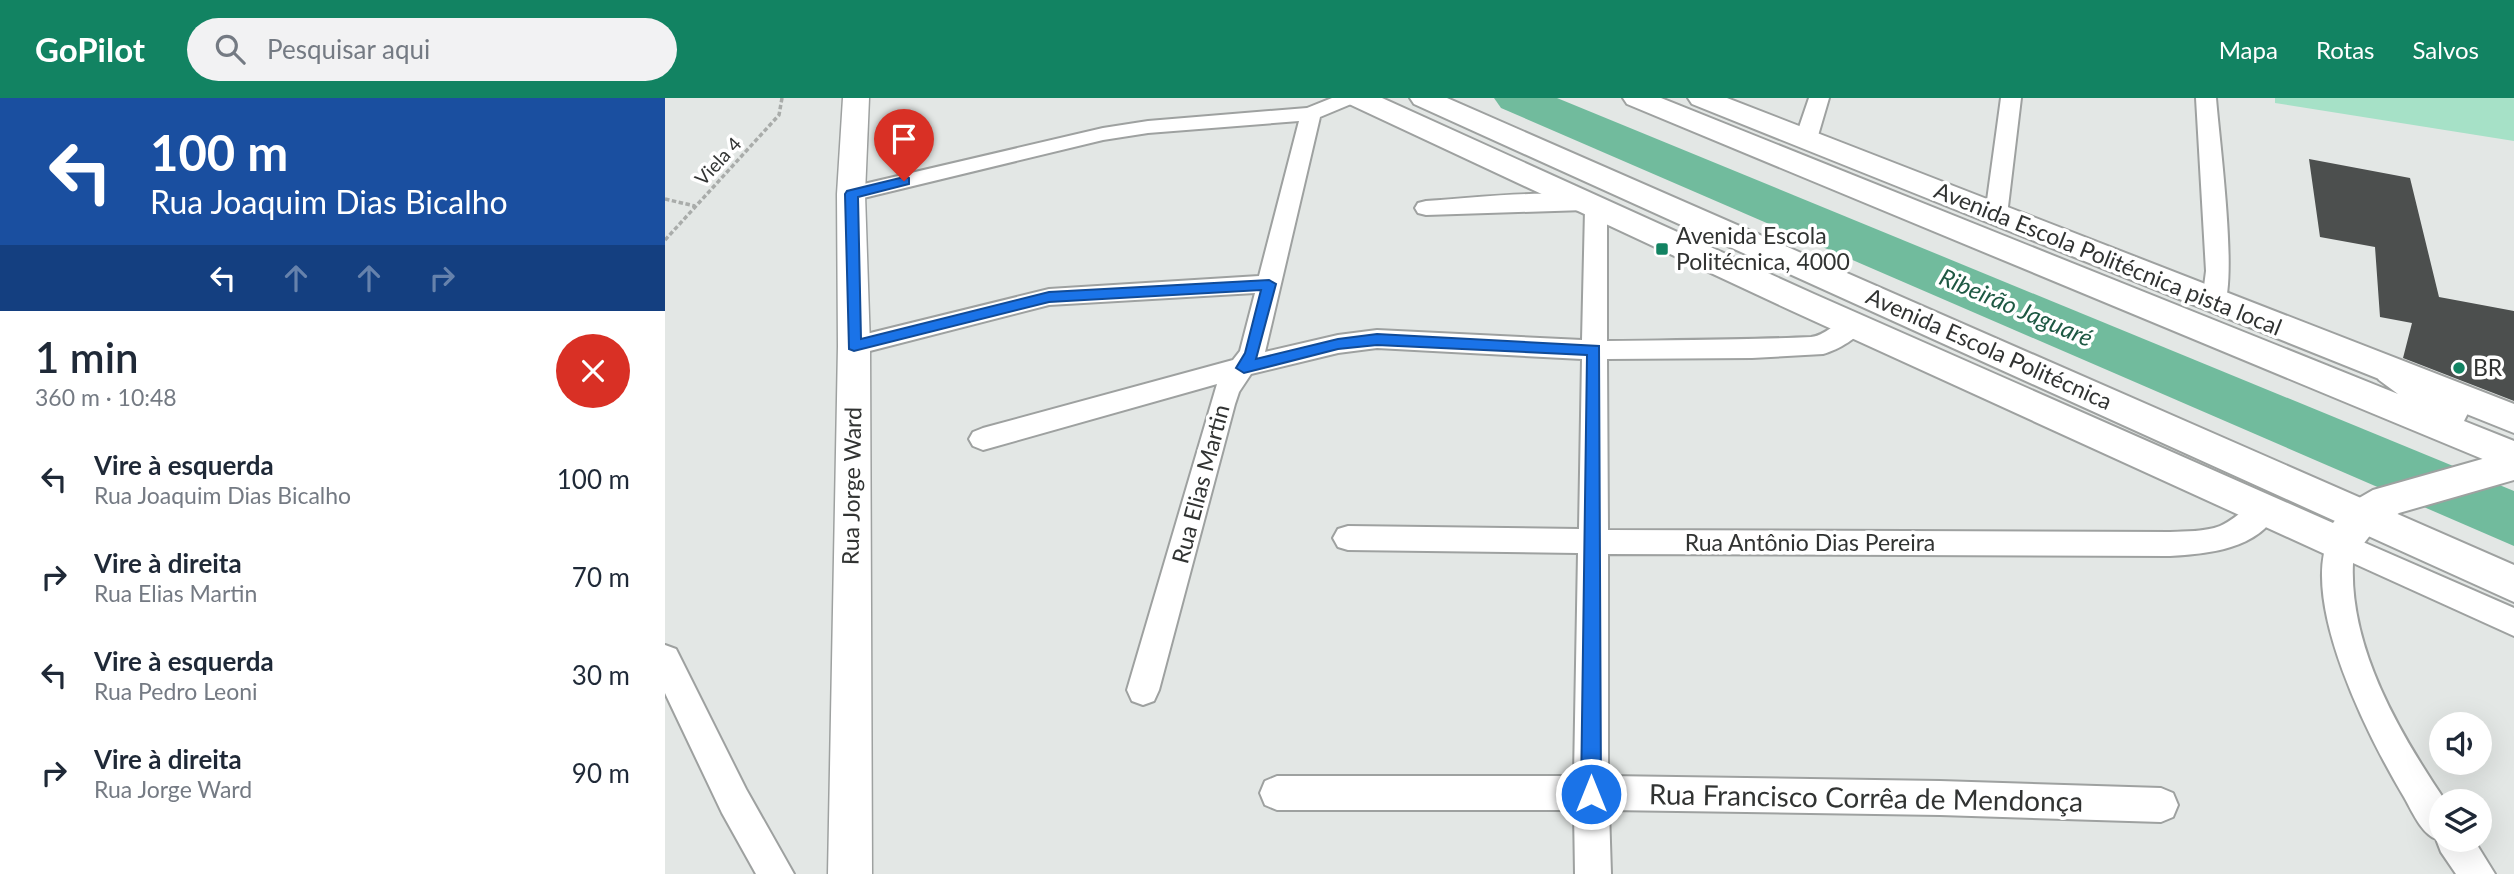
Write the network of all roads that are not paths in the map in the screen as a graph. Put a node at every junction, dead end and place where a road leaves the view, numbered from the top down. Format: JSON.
{"nodes":[{"id":1,"x":856,"y":98,"type":"edge"},
{"id":2,"x":1349,"y":98,"type":"edge"},
{"id":3,"x":1359,"y":98,"type":"edge"},
{"id":4,"x":1424,"y":98,"type":"edge"},
{"id":5,"x":1637,"y":98,"type":"edge"},
{"id":6,"x":1702,"y":98,"type":"edge"},
{"id":7,"x":1819,"y":98,"type":"edge"},
{"id":8,"x":2011,"y":98,"type":"edge"},
{"id":9,"x":2206,"y":98,"type":"edge"},
{"id":10,"x":1311,"y":114,"type":"junction"},
{"id":11,"x":1806,"y":139,"type":"junction"},
{"id":12,"x":851,"y":194,"type":"junction"},
{"id":13,"x":1593,"y":204,"type":"junction"},
{"id":14,"x":1426,"y":208,"type":"dead end"},
{"id":15,"x":1996,"y":215,"type":"junction"},
{"id":16,"x":1269,"y":284,"type":"junction"},
{"id":17,"x":2214,"y":302,"type":"junction"},
{"id":18,"x":1855,"y":324,"type":"junction"},
{"id":19,"x":854,"y":346,"type":"junction"},
{"id":20,"x":1594,"y":350,"type":"junction"},
{"id":21,"x":1244,"y":368,"type":"junction"},
{"id":22,"x":2391,"y":371,"type":"junction"},
{"id":23,"x":2514,"y":419,"type":"edge"},
{"id":24,"x":983,"y":439,"type":"dead end"},
{"id":25,"x":2514,"y":456,"type":"edge"},
{"id":26,"x":2496,"y":470,"type":"edge"},
{"id":27,"x":2264,"y":511,"type":"junction"},
{"id":28,"x":2362,"y":521,"type":"junction"},
{"id":29,"x":1348,"y":538,"type":"dead end"},
{"id":30,"x":1592,"y":541,"type":"junction"},
{"id":31,"x":2514,"y":584,"type":"edge"},
{"id":32,"x":2514,"y":622,"type":"edge"},
{"id":33,"x":665,"y":659,"type":"edge"},
{"id":34,"x":1143,"y":690,"type":"dead end"},
{"id":35,"x":1277,"y":793,"type":"dead end"},
{"id":36,"x":1591,"y":794,"type":"junction"},
{"id":37,"x":2429,"y":804,"type":"edge"},
{"id":38,"x":2161,"y":805,"type":"dead end"},
{"id":39,"x":2461,"y":852,"type":"edge"},
{"id":40,"x":776,"y":874,"type":"edge"},
{"id":41,"x":850,"y":874,"type":"edge"},
{"id":42,"x":1593,"y":874,"type":"edge"},
{"id":43,"x":2477,"y":874,"type":"edge"}],
"edges":[{"from":1,"to":12,"type":"street","name":"Rua Jorge Ward"},
{"from":2,"to":10,"type":"street"},
{"from":3,"to":13,"type":"main road","name":"Avenida Escola Politécnica"},
{"from":4,"to":28,"type":"main road","name":"Avenida Escola Politécnica"},
{"from":5,"to":25,"type":"main road"},
{"from":6,"to":11,"type":"main road","name":"Avenida Escola Politécnica pista local"},
{"from":7,"to":11,"type":"street"},
{"from":8,"to":15,"type":"street"},
{"from":9,"to":17,"type":"street"},
{"from":10,"to":12,"type":"street"},
{"from":10,"to":16,"type":"street","name":"Rua Elias Martin"},
{"from":11,"to":15,"type":"main road","name":"Avenida Escola Politécnica pista local"},
{"from":12,"to":19,"type":"street","name":"Rua Jorge Ward"},
{"from":13,"to":14,"type":"street"},
{"from":13,"to":18,"type":"main road","name":"Avenida Escola Politécnica"},
{"from":13,"to":20,"type":"street"},
{"from":15,"to":17,"type":"main road","name":"Avenida Escola Politécnica pista local"},
{"from":16,"to":19,"type":"street"},
{"from":16,"to":21,"type":"street","name":"Rua Elias Martin"},
{"from":17,"to":22,"type":"main road","name":"Avenida Escola Politécnica pista local"},
{"from":18,"to":20,"type":"street"},
{"from":18,"to":27,"type":"main road","name":"Avenida Escola Politécnica"},
{"from":19,"to":41,"type":"street","name":"Rua Jorge Ward"},
{"from":20,"to":21,"type":"street"},
{"from":20,"to":30,"type":"street"},
{"from":21,"to":24,"type":"street"},
{"from":21,"to":34,"type":"street","name":"Rua Elias Martin"},
{"from":22,"to":23,"type":"main road","name":"Avenida Escola Politécnica pista local"},
{"from":22,"to":25,"type":"main road"},
{"from":26,"to":28,"type":"main road"},
{"from":27,"to":28,"type":"main road","name":"Avenida Escola Politécnica"},
{"from":27,"to":30,"type":"street","name":"Rua Antônio Dias Pereira"},
{"from":28,"to":31,"type":"main road","name":"Avenida Escola Politécnica"},
{"from":28,"to":32,"type":"street"},
{"from":28,"to":37,"type":"street"},
{"from":29,"to":30,"type":"street","name":"Rua Antônio Dias Pereira"},
{"from":30,"to":36,"type":"street"},
{"from":33,"to":40,"type":"street"},
{"from":35,"to":36,"type":"street","name":"Rua Francisco Corrêa de Mendonça"},
{"from":36,"to":38,"type":"street","name":"Rua Francisco Corrêa de Mendonça"},
{"from":36,"to":42,"type":"street"},
{"from":39,"to":43,"type":"street"}]}
